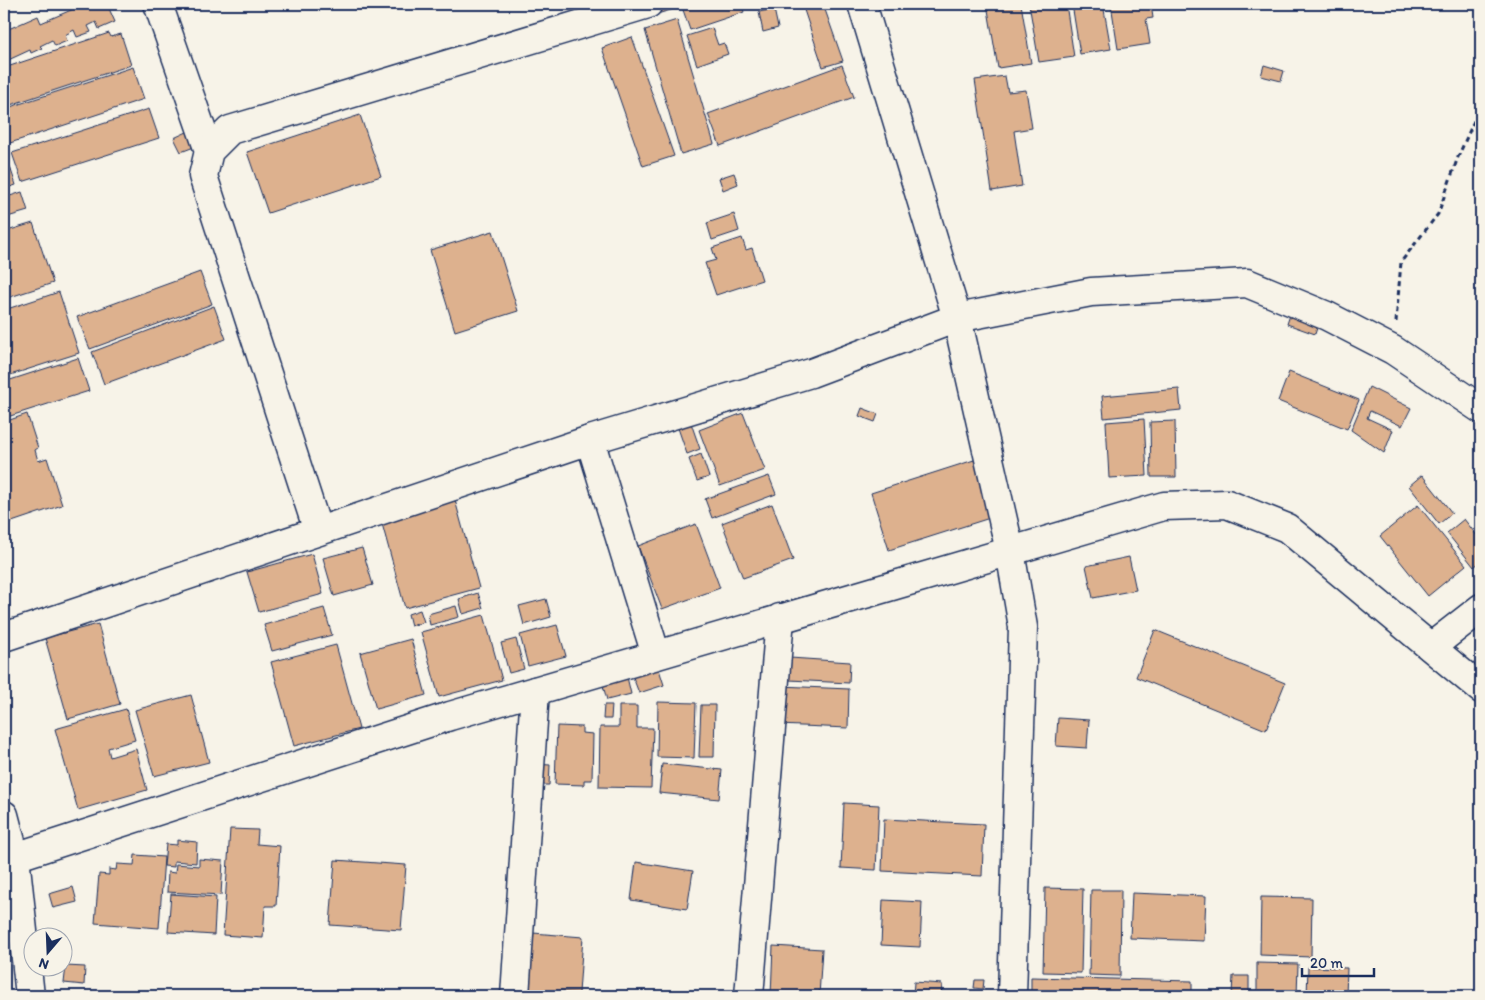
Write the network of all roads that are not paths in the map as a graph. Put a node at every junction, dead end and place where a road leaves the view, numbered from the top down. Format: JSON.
{"nodes":[{"id":1,"x":158,"y":4,"type":"edge"},
{"id":2,"x":648,"y":4,"type":"edge"},
{"id":3,"x":862,"y":4,"type":"edge"},
{"id":4,"x":210,"y":151,"type":"junction"},
{"id":5,"x":957,"y":318,"type":"junction"},
{"id":6,"x":1481,"y":409,"type":"edge"},
{"id":7,"x":590,"y":440,"type":"junction"},
{"id":8,"x":318,"y":531,"type":"junction"},
{"id":9,"x":1010,"y":551,"type":"junction"},
{"id":10,"x":1481,"y":608,"type":"edge"},
{"id":11,"x":780,"y":618,"type":"junction"},
{"id":12,"x":4,"y":637,"type":"edge"},
{"id":13,"x":1431,"y":647,"type":"junction"},
{"id":14,"x":656,"y":655,"type":"junction"},
{"id":15,"x":1481,"y":689,"type":"edge"},
{"id":16,"x":535,"y":691,"type":"junction"},
{"id":17,"x":4,"y":815,"type":"edge"},
{"id":18,"x":15,"y":857,"type":"junction"},
{"id":19,"x":30,"y":996,"type":"edge"},
{"id":20,"x":515,"y":996,"type":"edge"},
{"id":21,"x":749,"y":996,"type":"edge"},
{"id":22,"x":1012,"y":996,"type":"edge"}],
"edges":[{"from":1,"to":4,"type":"street"},
{"from":2,"to":4,"type":"street"},
{"from":3,"to":5,"type":"street"},
{"from":4,"to":8,"type":"street"},
{"from":5,"to":6,"type":"street"},
{"from":5,"to":7,"type":"street"},
{"from":5,"to":9,"type":"street"},
{"from":7,"to":8,"type":"street"},
{"from":7,"to":14,"type":"street"},
{"from":8,"to":12,"type":"street"},
{"from":9,"to":11,"type":"street"},
{"from":9,"to":13,"type":"street"},
{"from":9,"to":22,"type":"street"},
{"from":10,"to":13,"type":"street"},
{"from":11,"to":14,"type":"street"},
{"from":11,"to":21,"type":"street"},
{"from":13,"to":15,"type":"street"},
{"from":14,"to":16,"type":"street"},
{"from":16,"to":18,"type":"street"},
{"from":16,"to":20,"type":"street"},
{"from":17,"to":18,"type":"street"},
{"from":18,"to":19,"type":"street"}]}
